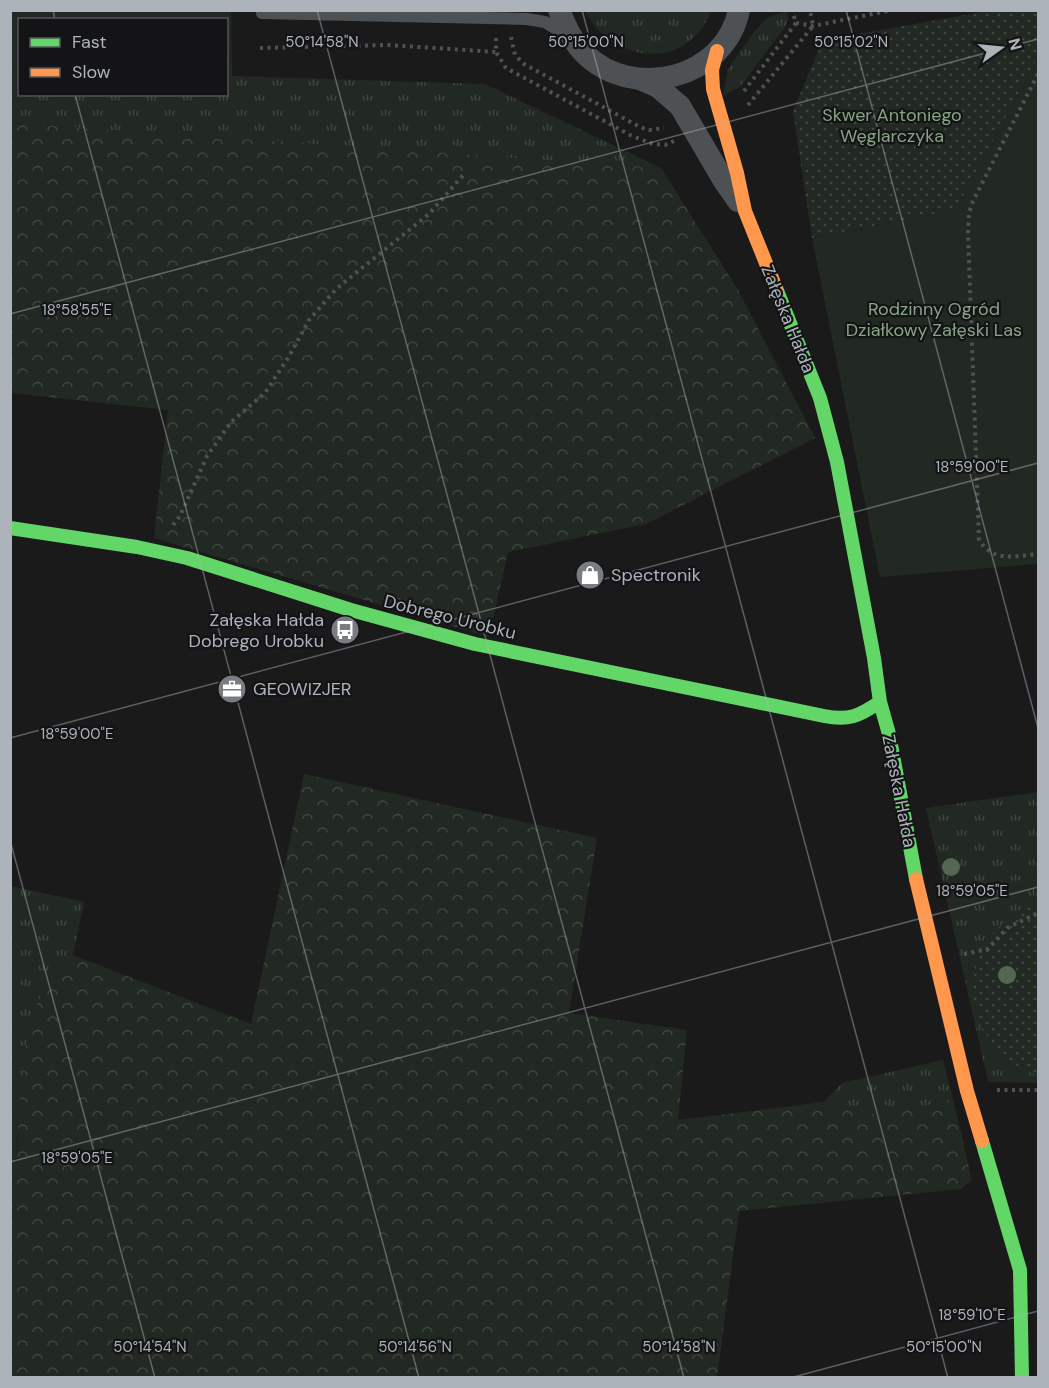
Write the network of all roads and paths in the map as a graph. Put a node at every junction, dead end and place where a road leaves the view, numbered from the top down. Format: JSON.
{"nodes":[{"id":1,"x":559,"y":10,"type":"edge"},
{"id":2,"x":892,"y":10,"type":"edge"},
{"id":3,"x":262,"y":13,"type":"dead end"},
{"id":4,"x":741,"y":13,"type":"edge"},
{"id":5,"x":796,"y":23,"type":"dead end"},
{"id":6,"x":571,"y":38,"type":"junction"},
{"id":7,"x":260,"y":48,"type":"dead end"},
{"id":8,"x":717,"y":51,"type":"junction"},
{"id":9,"x":496,"y":52,"type":"dead end"},
{"id":10,"x":1038,"y":74,"type":"edge"},
{"id":11,"x":642,"y":80,"type":"junction"},
{"id":12,"x":465,"y":173,"type":"dead end"},
{"id":13,"x":745,"y":211,"type":"junction"},
{"id":14,"x":10,"y":528,"type":"edge"},
{"id":15,"x":155,"y":550,"type":"junction"},
{"id":16,"x":1038,"y":554,"type":"edge"},
{"id":17,"x":880,"y":702,"type":"junction"},
{"id":18,"x":1038,"y":913,"type":"edge"},
{"id":19,"x":960,"y":955,"type":"dead end"},
{"id":20,"x":1038,"y":1090,"type":"edge"},
{"id":21,"x":968,"y":1091,"type":"junction"},
{"id":22,"x":1022,"y":1377,"type":"edge"}],
"edges":[{"from":1,"to":6,"type":"street"},
{"from":2,"to":5,"type":"path"},
{"from":3,"to":6,"type":"lane"},
{"from":4,"to":8,"type":"street"},
{"from":6,"to":11,"type":"street"},
{"from":7,"to":9,"type":"path"},
{"from":8,"to":11,"type":"street"},
{"from":8,"to":13,"type":"street","name":"Załęska Hałda"},
{"from":10,"to":16,"type":"path"},
{"from":11,"to":13,"type":"street","name":"Załęska Hałda"},
{"from":12,"to":15,"type":"path"},
{"from":13,"to":17,"type":"street","name":"Załęska Hałda"},
{"from":14,"to":15,"type":"street","name":"Dobrego Urobku"},
{"from":15,"to":17,"type":"street","name":"Dobrego Urobku"},
{"from":17,"to":21,"type":"street","name":"Załęska Hałda"},
{"from":18,"to":19,"type":"path"},
{"from":20,"to":21,"type":"path"},
{"from":21,"to":22,"type":"street","name":"Załęska Hałda"}]}
